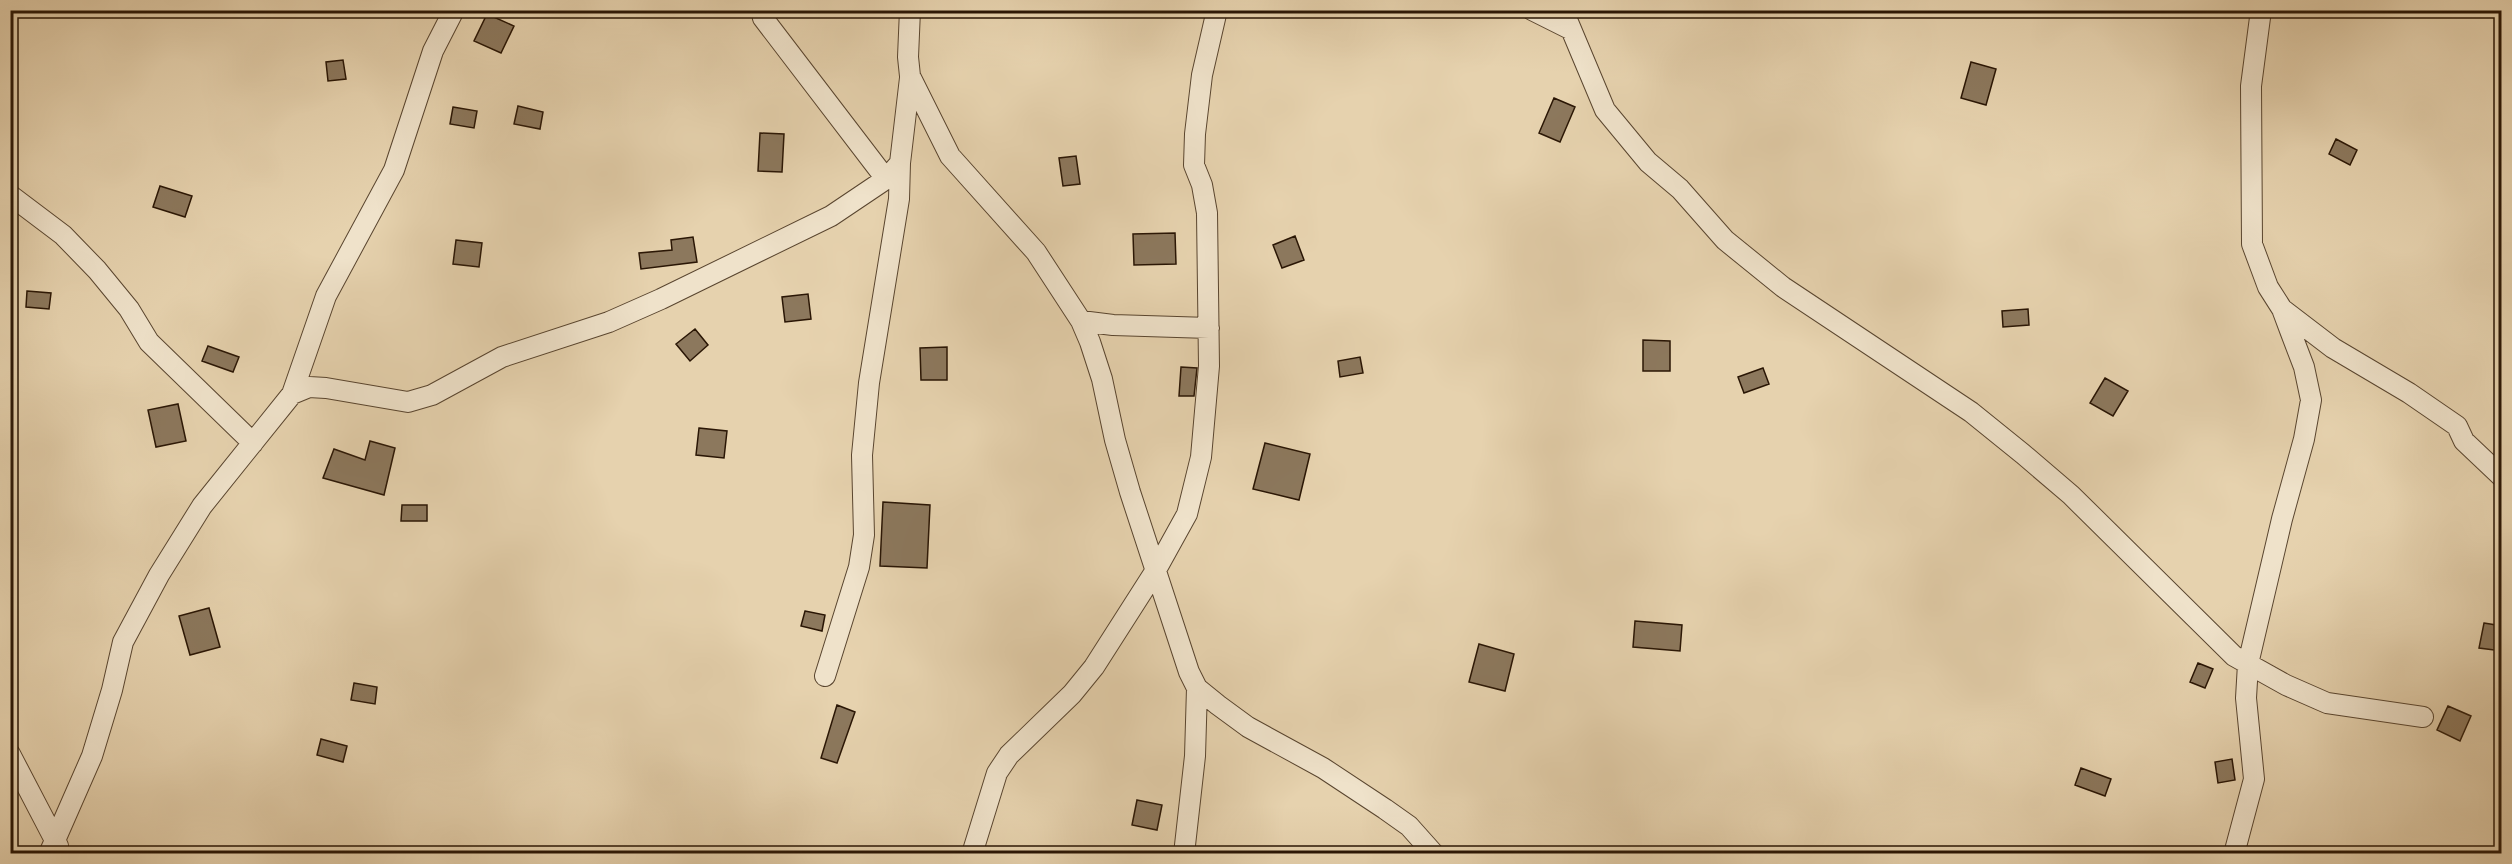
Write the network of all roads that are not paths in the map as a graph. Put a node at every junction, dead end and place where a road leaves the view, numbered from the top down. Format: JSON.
{"nodes":[{"id":1,"x":454,"y":10,"type":"edge"},
{"id":2,"x":761,"y":10,"type":"edge"},
{"id":3,"x":910,"y":10,"type":"edge"},
{"id":4,"x":1218,"y":10,"type":"edge"},
{"id":5,"x":1532,"y":10,"type":"edge"},
{"id":6,"x":2261,"y":10,"type":"edge"},
{"id":7,"x":1566,"y":20,"type":"edge"},
{"id":8,"x":910,"y":76,"type":"junction"},
{"id":9,"x":900,"y":163,"type":"junction"},
{"id":10,"x":886,"y":179,"type":"junction"},
{"id":11,"x":10,"y":195,"type":"edge"},
{"id":12,"x":2282,"y":309,"type":"junction"},
{"id":13,"x":1081,"y":321,"type":"junction"},
{"id":14,"x":1209,"y":328,"type":"junction"},
{"id":15,"x":292,"y":394,"type":"junction"},
{"id":16,"x":253,"y":443,"type":"junction"},
{"id":17,"x":2502,"y":477,"type":"edge"},
{"id":18,"x":1156,"y":570,"type":"junction"},
{"id":19,"x":2248,"y":664,"type":"junction"},
{"id":20,"x":825,"y":676,"type":"dead end"},
{"id":21,"x":1197,"y":688,"type":"junction"},
{"id":22,"x":2423,"y":717,"type":"dead end"},
{"id":23,"x":10,"y":754,"type":"edge"},
{"id":24,"x":55,"y":848,"type":"edge"},
{"id":25,"x":972,"y":854,"type":"edge"},
{"id":26,"x":1184,"y":854,"type":"edge"},
{"id":27,"x":1434,"y":854,"type":"edge"},
{"id":28,"x":2234,"y":854,"type":"edge"}],
"edges":[{"from":1,"to":15,"type":"street"},
{"from":2,"to":10,"type":"street"},
{"from":3,"to":8,"type":"street"},
{"from":4,"to":14,"type":"street"},
{"from":5,"to":7,"type":"street"},
{"from":6,"to":12,"type":"street"},
{"from":7,"to":19,"type":"street"},
{"from":8,"to":9,"type":"street"},
{"from":8,"to":13,"type":"street"},
{"from":9,"to":10,"type":"street"},
{"from":9,"to":20,"type":"street"},
{"from":10,"to":15,"type":"street"},
{"from":11,"to":16,"type":"street"},
{"from":12,"to":17,"type":"street"},
{"from":12,"to":19,"type":"street"},
{"from":13,"to":14,"type":"street"},
{"from":13,"to":18,"type":"street"},
{"from":14,"to":18,"type":"street"},
{"from":15,"to":16,"type":"street"},
{"from":16,"to":24,"type":"street"},
{"from":18,"to":21,"type":"street"},
{"from":18,"to":25,"type":"street"},
{"from":19,"to":22,"type":"street"},
{"from":19,"to":28,"type":"street"},
{"from":21,"to":26,"type":"street"},
{"from":21,"to":27,"type":"street"},
{"from":23,"to":24,"type":"street"}]}
